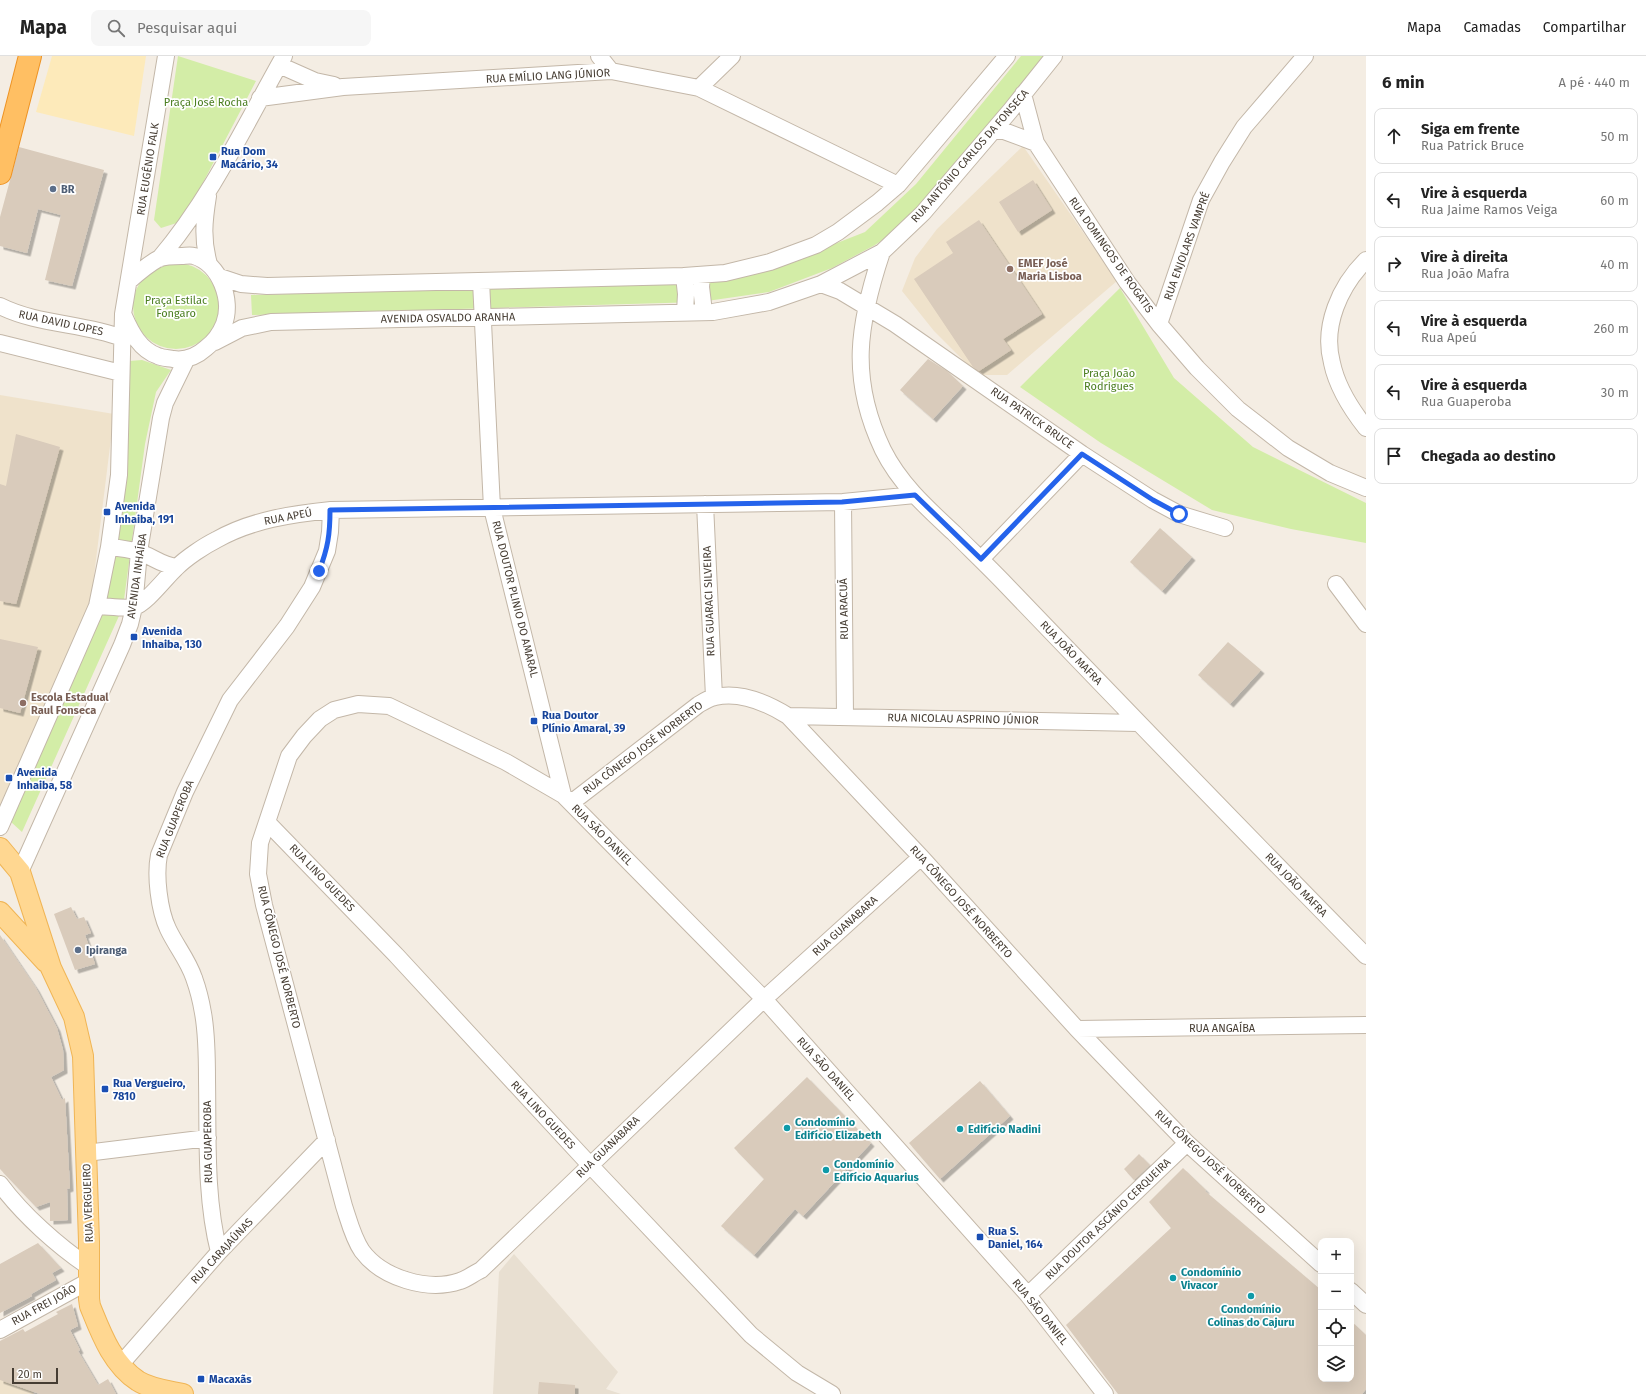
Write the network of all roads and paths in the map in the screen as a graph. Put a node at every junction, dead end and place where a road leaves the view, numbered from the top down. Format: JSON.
{"nodes":[{"id":1,"x":30,"y":56,"type":"edge"},
{"id":2,"x":166,"y":56,"type":"edge"},
{"id":3,"x":599,"y":56,"type":"edge"},
{"id":4,"x":732,"y":56,"type":"edge"},
{"id":5,"x":1007,"y":56,"type":"edge"},
{"id":6,"x":1054,"y":56,"type":"edge"},
{"id":7,"x":1305,"y":56,"type":"edge"},
{"id":8,"x":282,"y":60,"type":"edge"},
{"id":9,"x":611,"y":71,"type":"junction"},
{"id":10,"x":343,"y":88,"type":"junction"},
{"id":11,"x":699,"y":88,"type":"junction"},
{"id":12,"x":1023,"y":94,"type":"junction"},
{"id":13,"x":260,"y":98,"type":"junction"},
{"id":14,"x":993,"y":131,"type":"junction"},
{"id":15,"x":1036,"y":143,"type":"junction"},
{"id":16,"x":0,"y":173,"type":"edge"},
{"id":17,"x":898,"y":185,"type":"junction"},
{"id":18,"x":209,"y":191,"type":"junction"},
{"id":19,"x":882,"y":252,"type":"junction"},
{"id":20,"x":159,"y":259,"type":"junction"},
{"id":21,"x":1366,"y":260,"type":"edge"},
{"id":22,"x":209,"y":264,"type":"junction"},
{"id":23,"x":702,"y":275,"type":"junction"},
{"id":24,"x":684,"y":276,"type":"junction"},
{"id":25,"x":220,"y":278,"type":"junction"},
{"id":26,"x":129,"y":281,"type":"junction"},
{"id":27,"x":481,"y":281,"type":"junction"},
{"id":28,"x":821,"y":284,"type":"junction"},
{"id":29,"x":0,"y":306,"type":"edge"},
{"id":30,"x":866,"y":307,"type":"junction"},
{"id":31,"x":685,"y":312,"type":"junction"},
{"id":32,"x":704,"y":312,"type":"junction"},
{"id":33,"x":123,"y":314,"type":"junction"},
{"id":34,"x":483,"y":317,"type":"junction"},
{"id":35,"x":1159,"y":324,"type":"junction"},
{"id":36,"x":122,"y":338,"type":"junction"},
{"id":37,"x":215,"y":342,"type":"junction"},
{"id":38,"x":0,"y":343,"type":"edge"},
{"id":39,"x":186,"y":360,"type":"junction"},
{"id":40,"x":121,"y":373,"type":"junction"},
{"id":41,"x":1366,"y":428,"type":"edge"},
{"id":42,"x":1082,"y":454,"type":"junction"},
{"id":43,"x":1366,"y":488,"type":"edge"},
{"id":44,"x":915,"y":495,"type":"junction"},
{"id":45,"x":842,"y":502,"type":"junction"},
{"id":46,"x":704,"y":504,"type":"junction"},
{"id":47,"x":492,"y":508,"type":"junction"},
{"id":48,"x":330,"y":510,"type":"junction"},
{"id":49,"x":1225,"y":528,"type":"dead end"},
{"id":50,"x":109,"y":547,"type":"junction"},
{"id":51,"x":139,"y":552,"type":"junction"},
{"id":52,"x":981,"y":559,"type":"junction"},
{"id":53,"x":177,"y":566,"type":"junction"},
{"id":54,"x":1336,"y":584,"type":"dead end"},
{"id":55,"x":97,"y":606,"type":"junction"},
{"id":56,"x":134,"y":607,"type":"junction"},
{"id":57,"x":1366,"y":624,"type":"edge"},
{"id":58,"x":714,"y":697,"type":"junction"},
{"id":59,"x":788,"y":716,"type":"junction"},
{"id":60,"x":845,"y":716,"type":"junction"},
{"id":61,"x":1138,"y":723,"type":"junction"},
{"id":62,"x":567,"y":799,"type":"junction"},
{"id":63,"x":267,"y":822,"type":"junction"},
{"id":64,"x":0,"y":827,"type":"edge"},
{"id":65,"x":0,"y":848,"type":"edge"},
{"id":66,"x":921,"y":857,"type":"junction"},
{"id":67,"x":20,"y":872,"type":"junction"},
{"id":68,"x":0,"y":874,"type":"edge"},
{"id":69,"x":0,"y":912,"type":"edge"},
{"id":70,"x":1366,"y":956,"type":"edge"},
{"id":71,"x":51,"y":968,"type":"junction"},
{"id":72,"x":764,"y":1000,"type":"junction"},
{"id":73,"x":1366,"y":1025,"type":"edge"},
{"id":74,"x":1077,"y":1029,"type":"junction"},
{"id":75,"x":208,"y":1138,"type":"junction"},
{"id":76,"x":326,"y":1140,"type":"junction"},
{"id":77,"x":1187,"y":1143,"type":"junction"},
{"id":78,"x":86,"y":1153,"type":"junction"},
{"id":79,"x":590,"y":1165,"type":"junction"},
{"id":80,"x":0,"y":1184,"type":"edge"},
{"id":81,"x":219,"y":1252,"type":"junction"},
{"id":82,"x":1318,"y":1261,"type":"edge"},
{"id":83,"x":89,"y":1274,"type":"junction"},
{"id":84,"x":1354,"y":1294,"type":"edge"},
{"id":85,"x":1028,"y":1295,"type":"junction"},
{"id":86,"x":1366,"y":1305,"type":"edge"},
{"id":87,"x":0,"y":1330,"type":"edge"},
{"id":88,"x":120,"y":1365,"type":"junction"},
{"id":89,"x":151,"y":1390,"type":"edge"},
{"id":90,"x":183,"y":1394,"type":"edge"},
{"id":91,"x":832,"y":1394,"type":"edge"},
{"id":92,"x":1105,"y":1394,"type":"edge"}],
"edges":[{"from":1,"to":16,"type":"highway"},
{"from":2,"to":26,"type":"street","name":"RUA EUGÊNIO FALK"},
{"from":3,"to":9,"type":"street"},
{"from":4,"to":11,"type":"street"},
{"from":5,"to":17,"type":"street"},
{"from":6,"to":12,"type":"street","name":"RUA ANTÔNIO CARLOS DA FONSECA"},
{"from":7,"to":35,"type":"street","name":"RUA ENJOLARS VAMPRÉ"},
{"from":8,"to":10,"type":"street","name":"RUA EMÍLIO LANG JÚNIOR"},
{"from":8,"to":13,"type":"street"},
{"from":9,"to":10,"type":"street","name":"RUA EMÍLIO LANG JÚNIOR"},
{"from":9,"to":11,"type":"street","name":"RUA EMÍLIO LANG JÚNIOR"},
{"from":10,"to":13,"type":"street","name":"RUA EMÍLIO LANG JÚNIOR"},
{"from":11,"to":17,"type":"street","name":"RUA EMÍLIO LANG JÚNIOR"},
{"from":12,"to":14,"type":"street","name":"RUA ANTÔNIO CARLOS DA FONSECA"},
{"from":12,"to":15,"type":"street","name":"RUA DOMINGOS DE ROGATIS"},
{"from":13,"to":18,"type":"street"},
{"from":14,"to":15,"type":"street"},
{"from":14,"to":19,"type":"street","name":"RUA ANTÔNIO CARLOS DA FONSECA"},
{"from":15,"to":35,"type":"street","name":"RUA DOMINGOS DE ROGATIS"},
{"from":17,"to":23,"type":"street"},
{"from":18,"to":20,"type":"street"},
{"from":18,"to":22,"type":"street"},
{"from":19,"to":28,"type":"street","name":"AVENIDA OSVALDO ARANHA"},
{"from":19,"to":30,"type":"street","name":"RUA JOÃO MAFRA"},
{"from":20,"to":22,"type":"street"},
{"from":20,"to":26,"type":"street"},
{"from":21,"to":41,"type":"street"},
{"from":22,"to":25,"type":"street"},
{"from":23,"to":24,"type":"street"},
{"from":23,"to":32,"type":"street"},
{"from":24,"to":27,"type":"street"},
{"from":24,"to":31,"type":"street"},
{"from":25,"to":27,"type":"street"},
{"from":25,"to":37,"type":"street"},
{"from":26,"to":33,"type":"street"},
{"from":27,"to":34,"type":"street","name":"RUA DOUTOR PLINIO DO AMARAL"},
{"from":28,"to":30,"type":"street"},
{"from":28,"to":32,"type":"street","name":"AVENIDA OSVALDO ARANHA"},
{"from":29,"to":36,"type":"street","name":"RUA DAVID LOPES"},
{"from":30,"to":42,"type":"street","name":"RUA PATRICK BRUCE"},
{"from":30,"to":44,"type":"street","name":"RUA JOÃO MAFRA"},
{"from":31,"to":32,"type":"street","name":"AVENIDA OSVALDO ARANHA"},
{"from":31,"to":34,"type":"street","name":"AVENIDA OSVALDO ARANHA"},
{"from":33,"to":36,"type":"street"},
{"from":33,"to":39,"type":"street"},
{"from":34,"to":37,"type":"street","name":"AVENIDA OSVALDO ARANHA"},
{"from":34,"to":47,"type":"street","name":"RUA DOUTOR PLINIO DO AMARAL"},
{"from":35,"to":43,"type":"street","name":"RUA DOMINGOS DE ROGATIS"},
{"from":36,"to":40,"type":"street"},
{"from":37,"to":39,"type":"street"},
{"from":38,"to":40,"type":"street"},
{"from":39,"to":51,"type":"street","name":"AVENIDA INHAÍBA"},
{"from":40,"to":50,"type":"street"},
{"from":42,"to":49,"type":"street","name":"RUA PATRICK BRUCE"},
{"from":42,"to":52,"type":"street"},
{"from":44,"to":45,"type":"street","name":"RUA APEÚ"},
{"from":44,"to":52,"type":"street","name":"RUA JOÃO MAFRA"},
{"from":45,"to":46,"type":"street","name":"RUA APEÚ"},
{"from":45,"to":60,"type":"street","name":"RUA ARACUÃ"},
{"from":46,"to":47,"type":"street","name":"RUA APEÚ"},
{"from":46,"to":58,"type":"street","name":"RUA GUARACI SILVEIRA"},
{"from":47,"to":48,"type":"street","name":"RUA APEÚ"},
{"from":47,"to":62,"type":"street","name":"RUA DOUTOR PLINIO DO AMARAL"},
{"from":48,"to":53,"type":"street","name":"RUA APEÚ"},
{"from":48,"to":75,"type":"street","name":"RUA GUAPEROBA"},
{"from":50,"to":51,"type":"street"},
{"from":50,"to":55,"type":"street"},
{"from":51,"to":53,"type":"street"},
{"from":51,"to":56,"type":"street","name":"AVENIDA INHAÍBA"},
{"from":52,"to":61,"type":"street","name":"RUA JOÃO MAFRA"},
{"from":53,"to":56,"type":"street","name":"RUA APEÚ"},
{"from":54,"to":57,"type":"street"},
{"from":55,"to":56,"type":"street"},
{"from":55,"to":64,"type":"street"},
{"from":56,"to":67,"type":"street","name":"AVENIDA INHAÍBA"},
{"from":58,"to":59,"type":"street","name":"RUA CÔNEGO JOSÉ NORBERTO"},
{"from":58,"to":62,"type":"street","name":"RUA CÔNEGO JOSÉ NORBERTO"},
{"from":59,"to":60,"type":"street","name":"RUA NICOLAU ASPRINO JÚNIOR"},
{"from":59,"to":66,"type":"street","name":"RUA CÔNEGO JOSÉ NORBERTO"},
{"from":60,"to":61,"type":"street","name":"RUA NICOLAU ASPRINO JÚNIOR"},
{"from":61,"to":70,"type":"street","name":"RUA JOÃO MAFRA"},
{"from":62,"to":63,"type":"street","name":"RUA CÔNEGO JOSÉ NORBERTO"},
{"from":62,"to":72,"type":"street","name":"RUA SÃO DANIEL"},
{"from":63,"to":76,"type":"street","name":"RUA CÔNEGO JOSÉ NORBERTO"},
{"from":63,"to":79,"type":"street","name":"RUA LINO GUEDES"},
{"from":65,"to":67,"type":"main road","name":"RUA VERGUEIRO"},
{"from":66,"to":72,"type":"street","name":"RUA GUANABARA"},
{"from":66,"to":74,"type":"street","name":"RUA CÔNEGO JOSÉ NORBERTO"},
{"from":67,"to":68,"type":"main road"},
{"from":67,"to":71,"type":"main road","name":"RUA VERGUEIRO"},
{"from":69,"to":71,"type":"main road","name":"RUA VERGUEIRO"},
{"from":71,"to":78,"type":"main road","name":"RUA VERGUEIRO"},
{"from":72,"to":79,"type":"street","name":"RUA GUANABARA"},
{"from":72,"to":85,"type":"street","name":"RUA SÃO DANIEL"},
{"from":73,"to":74,"type":"street","name":"RUA ANGAÍBA"},
{"from":74,"to":77,"type":"street","name":"RUA CÔNEGO JOSÉ NORBERTO"},
{"from":75,"to":78,"type":"street"},
{"from":75,"to":81,"type":"street","name":"RUA GUAPEROBA"},
{"from":76,"to":79,"type":"street","name":"RUA GUANABARA"},
{"from":76,"to":81,"type":"street","name":"RUA CARAJAÚNAS"},
{"from":77,"to":82,"type":"street","name":"RUA CÔNEGO JOSÉ NORBERTO"},
{"from":77,"to":85,"type":"street","name":"RUA DOUTOR ASCÂNIO CERQUEIRA"},
{"from":78,"to":83,"type":"main road","name":"RUA VERGUEIRO"},
{"from":79,"to":91,"type":"street","name":"RUA LINO GUEDES"},
{"from":80,"to":83,"type":"street"},
{"from":81,"to":88,"type":"street","name":"RUA CARAJAÚNAS"},
{"from":83,"to":87,"type":"street","name":"RUA FREI JOÃO"},
{"from":83,"to":88,"type":"main road","name":"RUA VERGUEIRO"},
{"from":84,"to":86,"type":"street"},
{"from":85,"to":92,"type":"street","name":"RUA SÃO DANIEL"},
{"from":88,"to":89,"type":"main road","name":"RUA VERGUEIRO"},
{"from":89,"to":90,"type":"main road","name":"RUA VERGUEIRO"}]}
